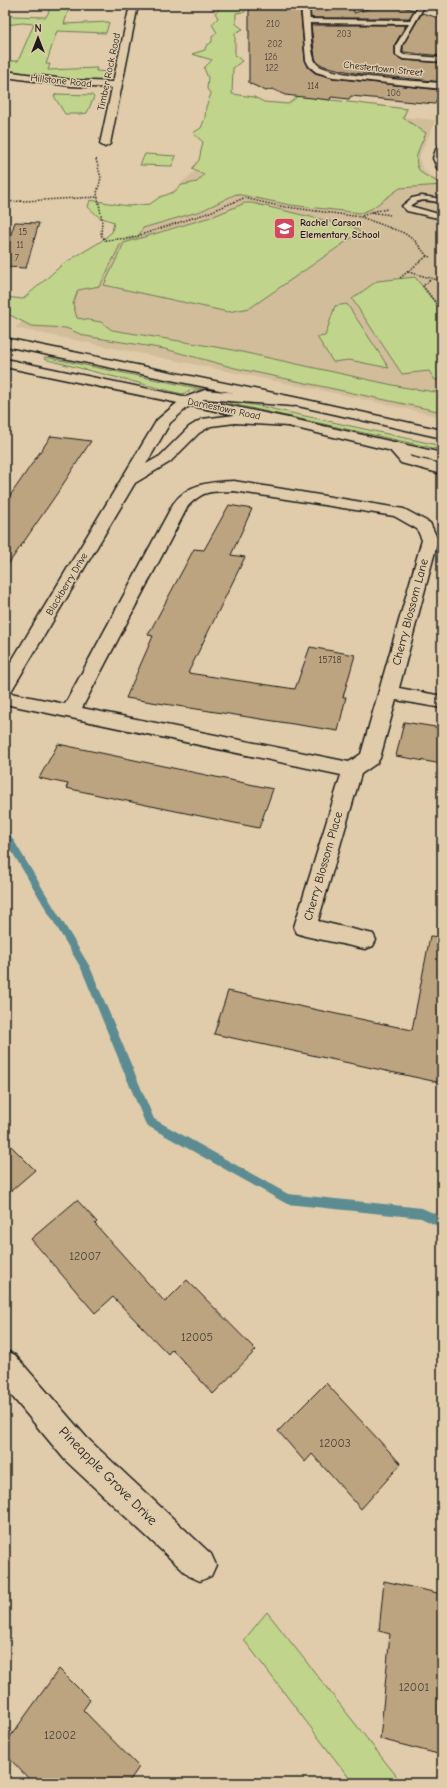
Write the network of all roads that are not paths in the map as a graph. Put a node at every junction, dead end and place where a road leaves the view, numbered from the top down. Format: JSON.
{"nodes":[{"id":1,"x":134,"y":5,"type":"edge"},
{"id":2,"x":305,"y":5,"type":"edge"},
{"id":3,"x":422,"y":5,"type":"edge"},
{"id":4,"x":306,"y":21,"type":"junction"},
{"id":5,"x":412,"y":22,"type":"junction"},
{"id":6,"x":442,"y":60,"type":"edge"},
{"id":7,"x":5,"y":74,"type":"edge"},
{"id":8,"x":117,"y":85,"type":"junction"},
{"id":9,"x":442,"y":86,"type":"edge"},
{"id":10,"x":105,"y":144,"type":"road end"},
{"id":11,"x":442,"y":147,"type":"edge"},
{"id":12,"x":442,"y":168,"type":"edge"},
{"id":13,"x":442,"y":201,"type":"edge"},
{"id":14,"x":442,"y":216,"type":"edge"},
{"id":15,"x":5,"y":342,"type":"edge"},
{"id":16,"x":5,"y":354,"type":"edge"},
{"id":17,"x":5,"y":363,"type":"edge"},
{"id":18,"x":69,"y":376,"type":"junction"},
{"id":19,"x":188,"y":401,"type":"junction"},
{"id":20,"x":298,"y":402,"type":"junction"},
{"id":21,"x":288,"y":422,"type":"junction"},
{"id":22,"x":442,"y":434,"type":"edge"},
{"id":23,"x":395,"y":447,"type":"junction"},
{"id":24,"x":442,"y":458,"type":"edge"},
{"id":25,"x":442,"y":469,"type":"edge"},
{"id":26,"x":130,"y":480,"type":"junction"},
{"id":27,"x":5,"y":688,"type":"edge"},
{"id":28,"x":388,"y":692,"type":"junction"},
{"id":29,"x":5,"y":698,"type":"edge"},
{"id":30,"x":442,"y":702,"type":"edge"},
{"id":31,"x":71,"y":711,"type":"junction"},
{"id":32,"x":352,"y":770,"type":"junction"},
{"id":33,"x":365,"y":940,"type":"dead end"},
{"id":34,"x":5,"y":1365,"type":"edge"},
{"id":35,"x":200,"y":1565,"type":"dead end"}],
"edges":[{"from":1,"to":8,"type":"street","name":"Timber Rock Road"},
{"from":2,"to":4,"type":"street","name":"Chestertown Street"},
{"from":3,"to":5,"type":"lane"},
{"from":4,"to":5,"type":"lane"},
{"from":4,"to":9,"type":"street","name":"Chestertown Street"},
{"from":5,"to":6,"type":"lane"},
{"from":7,"to":8,"type":"street","name":"Hillstone Road"},
{"from":8,"to":10,"type":"street","name":"Timber Rock Road"},
{"from":11,"to":12,"type":"street"},
{"from":13,"to":14,"type":"lane"},
{"from":15,"to":20,"type":"street","name":"Darnestown Road"},
{"from":16,"to":18,"type":"street"},
{"from":17,"to":18,"type":"street","name":"Darnestown Road"},
{"from":18,"to":19,"type":"street","name":"Darnestown Road"},
{"from":19,"to":20,"type":"street","name":"Blackberry Drive"},
{"from":19,"to":21,"type":"street","name":"Darnestown Road"},
{"from":19,"to":26,"type":"street","name":"Blackberry Drive"},
{"from":20,"to":22,"type":"street","name":"Darnestown Road"},
{"from":21,"to":23,"type":"street","name":"Darnestown Road"},
{"from":21,"to":26,"type":"street","name":"Blackberry Drive"},
{"from":23,"to":24,"type":"street","name":"Darnestown Road"},
{"from":23,"to":25,"type":"street"},
{"from":26,"to":27,"type":"street","name":"Blackberry Drive"},
{"from":28,"to":30,"type":"street"},
{"from":28,"to":31,"type":"street","name":"Cherry Blossom Lane"},
{"from":28,"to":32,"type":"street","name":"Cherry Blossom Lane"},
{"from":29,"to":31,"type":"street"},
{"from":31,"to":32,"type":"street"},
{"from":32,"to":33,"type":"street","name":"Cherry Blossom Place"},
{"from":34,"to":35,"type":"street","name":"Pineapple Grove Drive"}]}
